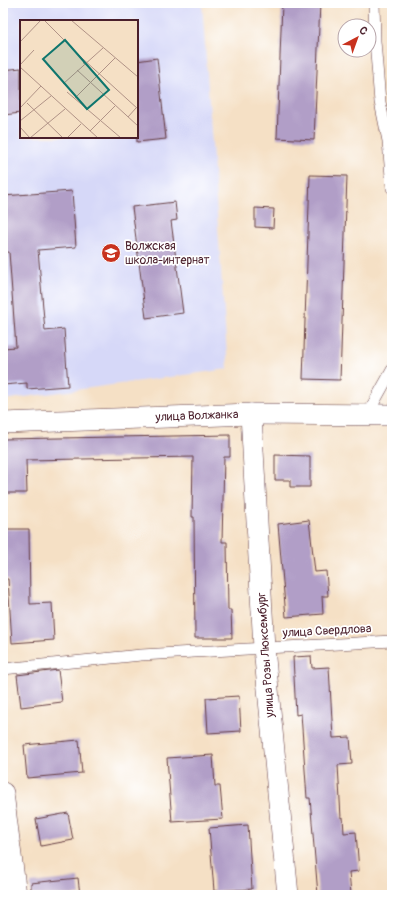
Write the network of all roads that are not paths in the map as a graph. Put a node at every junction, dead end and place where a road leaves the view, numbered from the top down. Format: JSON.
{"nodes":[{"id":1,"x":374,"y":3,"type":"edge"},
{"id":2,"x":392,"y":188,"type":"edge"},
{"id":3,"x":392,"y":370,"type":"edge"},
{"id":4,"x":251,"y":414,"type":"junction"},
{"id":5,"x":367,"y":415,"type":"junction"},
{"id":6,"x":392,"y":415,"type":"edge"},
{"id":7,"x":3,"y":423,"type":"edge"},
{"id":8,"x":392,"y":641,"type":"edge"},
{"id":9,"x":264,"y":648,"type":"junction"},
{"id":10,"x":3,"y":669,"type":"edge"},
{"id":11,"x":3,"y":793,"type":"edge"},
{"id":12,"x":16,"y":895,"type":"edge"},
{"id":13,"x":288,"y":895,"type":"edge"}],
"edges":[{"from":1,"to":2,"type":"lane"},
{"from":3,"to":5,"type":"lane"},
{"from":4,"to":5,"type":"street","name":"улица Волжанка"},
{"from":4,"to":7,"type":"street","name":"улица Волжанка"},
{"from":4,"to":9,"type":"street","name":"улица Розы Люксембург"},
{"from":5,"to":6,"type":"street","name":"улица Волжанка"},
{"from":8,"to":9,"type":"lane","name":"улица Свердлова"},
{"from":9,"to":10,"type":"lane","name":"улица Свердлова"},
{"from":9,"to":13,"type":"street","name":"улица Розы Люксембург"},
{"from":11,"to":12,"type":"street"}]}
